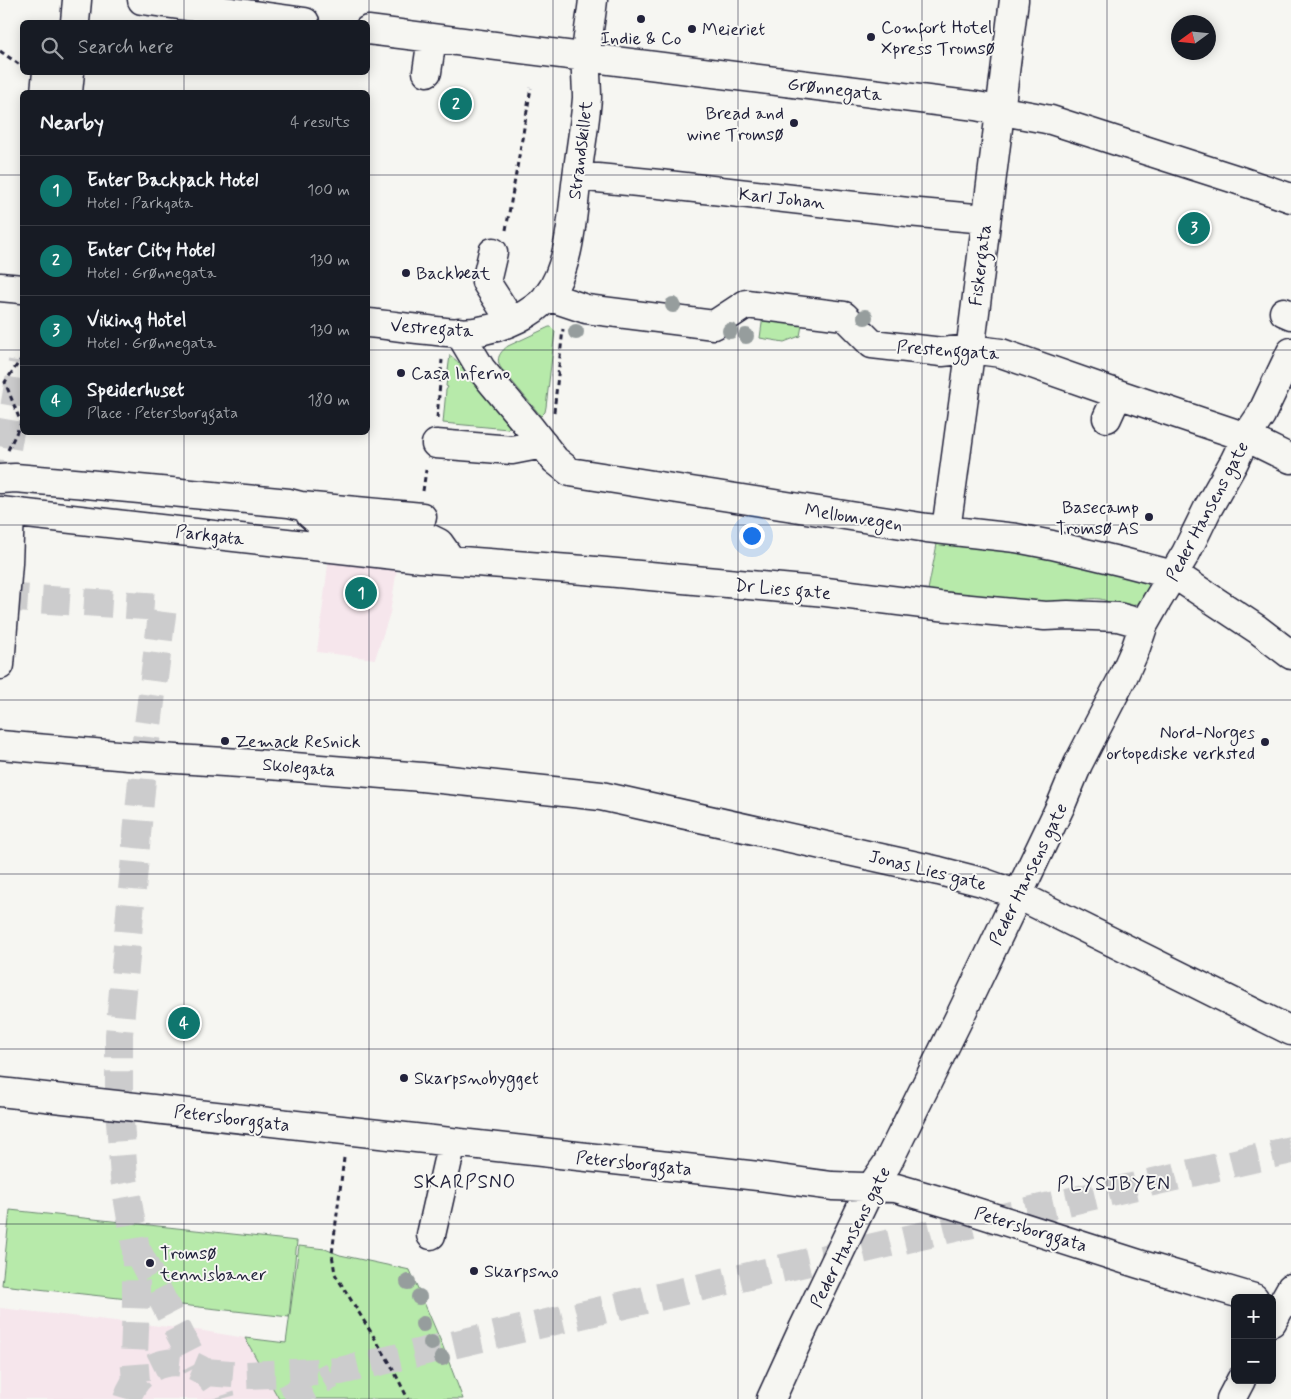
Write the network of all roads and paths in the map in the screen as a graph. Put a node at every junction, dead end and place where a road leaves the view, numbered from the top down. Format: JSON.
{"nodes":[{"id":1,"x":77,"y":0,"type":"edge"},
{"id":2,"x":142,"y":0,"type":"edge"},
{"id":3,"x":593,"y":0,"type":"edge"},
{"id":4,"x":1014,"y":0,"type":"edge"},
{"id":5,"x":75,"y":20,"type":"edge"},
{"id":6,"x":290,"y":20,"type":"edge"},
{"id":7,"x":370,"y":30,"type":"edge"},
{"id":8,"x":432,"y":38,"type":"junction"},
{"id":9,"x":0,"y":51,"type":"edge"},
{"id":10,"x":586,"y":57,"type":"junction"},
{"id":11,"x":20,"y":65,"type":"edge"},
{"id":12,"x":427,"y":72,"type":"dead end"},
{"id":13,"x":47,"y":75,"type":"edge"},
{"id":14,"x":70,"y":75,"type":"edge"},
{"id":15,"x":531,"y":88,"type":"dead end"},
{"id":16,"x":45,"y":90,"type":"edge"},
{"id":17,"x":68,"y":90,"type":"edge"},
{"id":18,"x":1000,"y":111,"type":"junction"},
{"id":19,"x":577,"y":176,"type":"junction"},
{"id":20,"x":1291,"y":198,"type":"edge"},
{"id":21,"x":986,"y":219,"type":"junction"},
{"id":22,"x":493,"y":252,"type":"joint"},
{"id":23,"x":556,"y":300,"type":"junction"},
{"id":24,"x":511,"y":321,"type":"junction"},
{"id":25,"x":370,"y":323,"type":"edge"},
{"id":26,"x":452,"y":332,"type":"junction"},
{"id":27,"x":970,"y":349,"type":"junction"},
{"id":28,"x":1291,"y":352,"type":"edge"},
{"id":29,"x":20,"y":361,"type":"edge"},
{"id":30,"x":20,"y":420,"type":"edge"},
{"id":31,"x":20,"y":425,"type":"edge"},
{"id":32,"x":1246,"y":437,"type":"junction"},
{"id":33,"x":436,"y":444,"type":"junction"},
{"id":34,"x":549,"y":452,"type":"junction"},
{"id":35,"x":1291,"y":459,"type":"edge"},
{"id":36,"x":2,"y":469,"type":"edge"},
{"id":37,"x":422,"y":504,"type":"joint"},
{"id":38,"x":301,"y":506,"type":"junction"},
{"id":39,"x":5,"y":511,"type":"edge"},
{"id":40,"x":946,"y":530,"type":"junction"},
{"id":41,"x":421,"y":558,"type":"joint"},
{"id":42,"x":450,"y":560,"type":"junction"},
{"id":43,"x":1173,"y":576,"type":"junction"},
{"id":44,"x":1144,"y":624,"type":"junction"},
{"id":45,"x":1291,"y":655,"type":"edge"},
{"id":46,"x":0,"y":665,"type":"edge"},
{"id":47,"x":4,"y":746,"type":"edge"},
{"id":48,"x":567,"y":792,"type":"joint"},
{"id":49,"x":1018,"y":895,"type":"junction"},
{"id":50,"x":1291,"y":1031,"type":"edge"},
{"id":51,"x":0,"y":1092,"type":"edge"},
{"id":52,"x":346,"y":1131,"type":"junction"},
{"id":53,"x":452,"y":1142,"type":"junction"},
{"id":54,"x":872,"y":1187,"type":"junction"},
{"id":55,"x":431,"y":1234,"type":"dead end"},
{"id":56,"x":1240,"y":1294,"type":"edge"},
{"id":57,"x":1239,"y":1384,"type":"edge"},
{"id":58,"x":408,"y":1399,"type":"edge"},
{"id":59,"x":771,"y":1399,"type":"edge"},
{"id":60,"x":1231,"y":1399,"type":"edge"}],
"edges":[{"from":1,"to":5,"type":"street"},
{"from":2,"to":6,"type":"street"},
{"from":3,"to":10,"type":"street","name":"Strandskillet"},
{"from":4,"to":18,"type":"street","name":"Fiskergata"},
{"from":7,"to":8,"type":"street","name":"Grønnegata"},
{"from":8,"to":10,"type":"street","name":"Grønnegata"},
{"from":8,"to":12,"type":"street"},
{"from":9,"to":11,"type":"path"},
{"from":10,"to":18,"type":"street","name":"Grønnegata"},
{"from":10,"to":19,"type":"street","name":"Strandskillet"},
{"from":13,"to":16,"type":"street"},
{"from":14,"to":17,"type":"street"},
{"from":15,"to":22,"type":"path"},
{"from":18,"to":20,"type":"street","name":"Grønnegata"},
{"from":18,"to":21,"type":"street","name":"Fiskergata"},
{"from":19,"to":21,"type":"street","name":"Karl Johan"},
{"from":19,"to":23,"type":"street","name":"Strandskillet"},
{"from":21,"to":27,"type":"street","name":"Fiskergata"},
{"from":22,"to":24,"type":"street"},
{"from":23,"to":24,"type":"street","name":"Vestregata"},
{"from":23,"to":27,"type":"street","name":"Prestenggata"},
{"from":23,"to":34,"type":"path"},
{"from":24,"to":26,"type":"street","name":"Vestregata"},
{"from":25,"to":26,"type":"street","name":"Vestregata"},
{"from":26,"to":33,"type":"path"},
{"from":26,"to":34,"type":"street","name":"Mellomvegen"},
{"from":27,"to":32,"type":"street","name":"Prestenggata"},
{"from":27,"to":40,"type":"street","name":"Fiskergata"},
{"from":28,"to":32,"type":"street","name":"Peder Hansens gate"},
{"from":29,"to":30,"type":"path"},
{"from":31,"to":36,"type":"path"},
{"from":32,"to":35,"type":"street","name":"Prestenggata"},
{"from":32,"to":43,"type":"street","name":"Peder Hansens gate"},
{"from":33,"to":34,"type":"street"},
{"from":33,"to":37,"type":"path"},
{"from":34,"to":40,"type":"street","name":"Mellomvegen"},
{"from":36,"to":38,"type":"street"},
{"from":37,"to":38,"type":"street"},
{"from":38,"to":42,"type":"street"},
{"from":39,"to":41,"type":"street","name":"Parkgata"},
{"from":39,"to":46,"type":"street"},
{"from":40,"to":43,"type":"street","name":"Mellomvegen"},
{"from":41,"to":42,"type":"street","name":"Dr Lies gate"},
{"from":42,"to":44,"type":"street","name":"Dr Lies gate"},
{"from":43,"to":44,"type":"street","name":"Peder Hansens gate"},
{"from":43,"to":45,"type":"street","name":"Mellomvegen"},
{"from":44,"to":49,"type":"street","name":"Peder Hansens gate"},
{"from":47,"to":48,"type":"street","name":"Skolegata"},
{"from":48,"to":49,"type":"street","name":"Jonas Lies gate"},
{"from":49,"to":50,"type":"street","name":"Jonas Lies gate"},
{"from":49,"to":54,"type":"street","name":"Peder Hansens gate"},
{"from":51,"to":52,"type":"street","name":"Petersborggata"},
{"from":52,"to":53,"type":"street","name":"Petersborggata"},
{"from":52,"to":58,"type":"path"},
{"from":53,"to":54,"type":"street","name":"Petersborggata"},
{"from":53,"to":55,"type":"street"},
{"from":54,"to":56,"type":"street","name":"Petersborggata"},
{"from":54,"to":59,"type":"street","name":"Peder Hansens gate"},
{"from":57,"to":60,"type":"street"}]}
